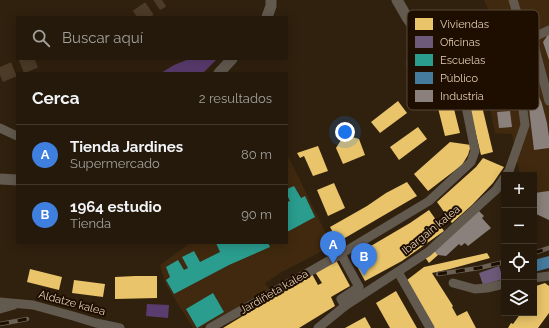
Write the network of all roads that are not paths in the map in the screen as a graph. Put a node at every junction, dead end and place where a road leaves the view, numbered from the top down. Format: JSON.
{"nodes":[{"id":1,"x":271,"y":0,"type":"edge"},
{"id":2,"x":396,"y":0,"type":"edge"},
{"id":3,"x":513,"y":0,"type":"edge"},
{"id":4,"x":516,"y":10,"type":"edge"},
{"id":5,"x":267,"y":16,"type":"edge"},
{"id":6,"x":407,"y":17,"type":"edge"},
{"id":7,"x":549,"y":30,"type":"edge"},
{"id":8,"x":539,"y":35,"type":"edge"},
{"id":9,"x":231,"y":60,"type":"edge"},
{"id":10,"x":539,"y":64,"type":"edge"},
{"id":11,"x":220,"y":72,"type":"edge"},
{"id":12,"x":549,"y":101,"type":"edge"},
{"id":13,"x":467,"y":110,"type":"edge"},
{"id":14,"x":523,"y":110,"type":"edge"},
{"id":15,"x":0,"y":128,"type":"edge"},
{"id":16,"x":16,"y":136,"type":"edge"},
{"id":17,"x":508,"y":172,"type":"edge"},
{"id":18,"x":0,"y":179,"type":"edge"},
{"id":19,"x":16,"y":180,"type":"edge"},
{"id":20,"x":501,"y":182,"type":"edge"},
{"id":21,"x":341,"y":254,"type":"junction"},
{"id":22,"x":398,"y":272,"type":"junction"},
{"id":23,"x":549,"y":276,"type":"edge"},
{"id":24,"x":537,"y":278,"type":"edge"},
{"id":25,"x":453,"y":283,"type":"dead end"},
{"id":26,"x":501,"y":285,"type":"edge"},
{"id":27,"x":0,"y":302,"type":"edge"},
{"id":28,"x":18,"y":304,"type":"junction"},
{"id":29,"x":345,"y":306,"type":"junction"},
{"id":30,"x":0,"y":309,"type":"edge"},
{"id":31,"x":120,"y":328,"type":"edge"},
{"id":32,"x":210,"y":328,"type":"edge"},
{"id":33,"x":318,"y":328,"type":"edge"},
{"id":34,"x":430,"y":328,"type":"edge"}],
"edges":[{"from":1,"to":5,"type":"street"},
{"from":2,"to":6,"type":"street"},
{"from":3,"to":4,"type":"street"},
{"from":7,"to":8,"type":"street"},
{"from":9,"to":11,"type":"street"},
{"from":10,"to":12,"type":"street"},
{"from":13,"to":21,"type":"street","name":"Jardiñeta kalea"},
{"from":14,"to":17,"type":"street"},
{"from":15,"to":16,"type":"street"},
{"from":18,"to":19,"type":"street"},
{"from":20,"to":22,"type":"street","name":"Ibargain kalea"},
{"from":21,"to":29,"type":"street"},
{"from":21,"to":32,"type":"street","name":"Jardiñeta kalea"},
{"from":22,"to":29,"type":"street","name":"Ibargain kalea"},
{"from":22,"to":34,"type":"street"},
{"from":23,"to":24,"type":"street"},
{"from":25,"to":26,"type":"street"},
{"from":27,"to":28,"type":"street","name":"Aldatze kalea"},
{"from":28,"to":30,"type":"street","name":"Aldatze kalea"},
{"from":28,"to":31,"type":"street","name":"Aldatze kalea"},
{"from":29,"to":33,"type":"street","name":"Ibargain kalea"}]}
